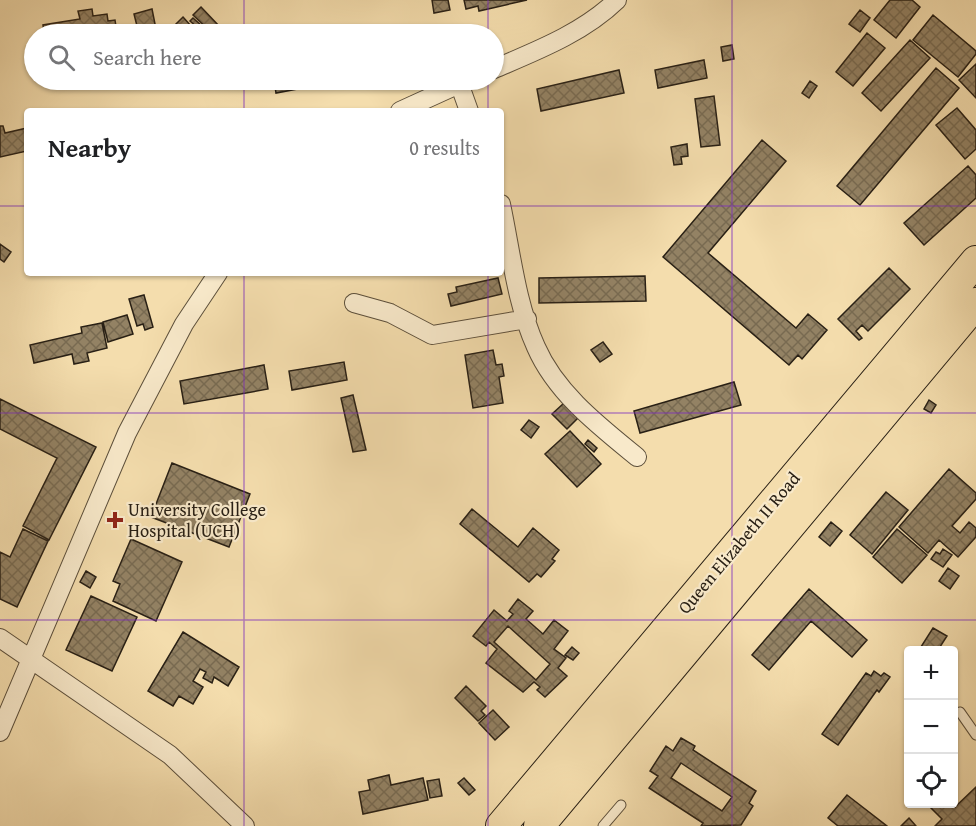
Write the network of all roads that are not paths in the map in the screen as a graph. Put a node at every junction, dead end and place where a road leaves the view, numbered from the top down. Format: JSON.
{"nodes":[{"id":1,"x":617,"y":0,"type":"edge"},
{"id":2,"x":504,"y":65,"type":"edge"},
{"id":3,"x":445,"y":90,"type":"edge"},
{"id":4,"x":466,"y":90,"type":"edge"},
{"id":5,"x":406,"y":108,"type":"edge"},
{"id":6,"x":468,"y":108,"type":"edge"},
{"id":7,"x":504,"y":217,"type":"edge"},
{"id":8,"x":976,"y":261,"type":"edge"},
{"id":9,"x":216,"y":276,"type":"edge"},
{"id":10,"x":354,"y":303,"type":"dead end"},
{"id":11,"x":976,"y":303,"type":"edge"},
{"id":12,"x":527,"y":319,"type":"junction"},
{"id":13,"x":637,"y":457,"type":"dead end"},
{"id":14,"x":0,"y":638,"type":"edge"},
{"id":15,"x":32,"y":660,"type":"junction"},
{"id":16,"x":960,"y":712,"type":"dead end"},
{"id":17,"x":0,"y":732,"type":"edge"},
{"id":18,"x":976,"y":735,"type":"edge"},
{"id":19,"x":621,"y":805,"type":"dead end"},
{"id":20,"x":245,"y":826,"type":"edge"},
{"id":21,"x":501,"y":826,"type":"edge"},
{"id":22,"x":539,"y":826,"type":"edge"},
{"id":23,"x":603,"y":826,"type":"edge"}],
"edges":[{"from":1,"to":2,"type":"street"},
{"from":3,"to":5,"type":"street"},
{"from":4,"to":6,"type":"street"},
{"from":7,"to":12,"type":"street"},
{"from":8,"to":21,"type":"highway","name":"Queen Elizabeth II Road"},
{"from":9,"to":15,"type":"street"},
{"from":10,"to":12,"type":"street"},
{"from":11,"to":22,"type":"highway","name":"Queen Elizabeth II Road"},
{"from":12,"to":13,"type":"street"},
{"from":14,"to":15,"type":"street"},
{"from":15,"to":17,"type":"street"},
{"from":15,"to":20,"type":"street"},
{"from":16,"to":18,"type":"lane"},
{"from":19,"to":23,"type":"lane"}]}
